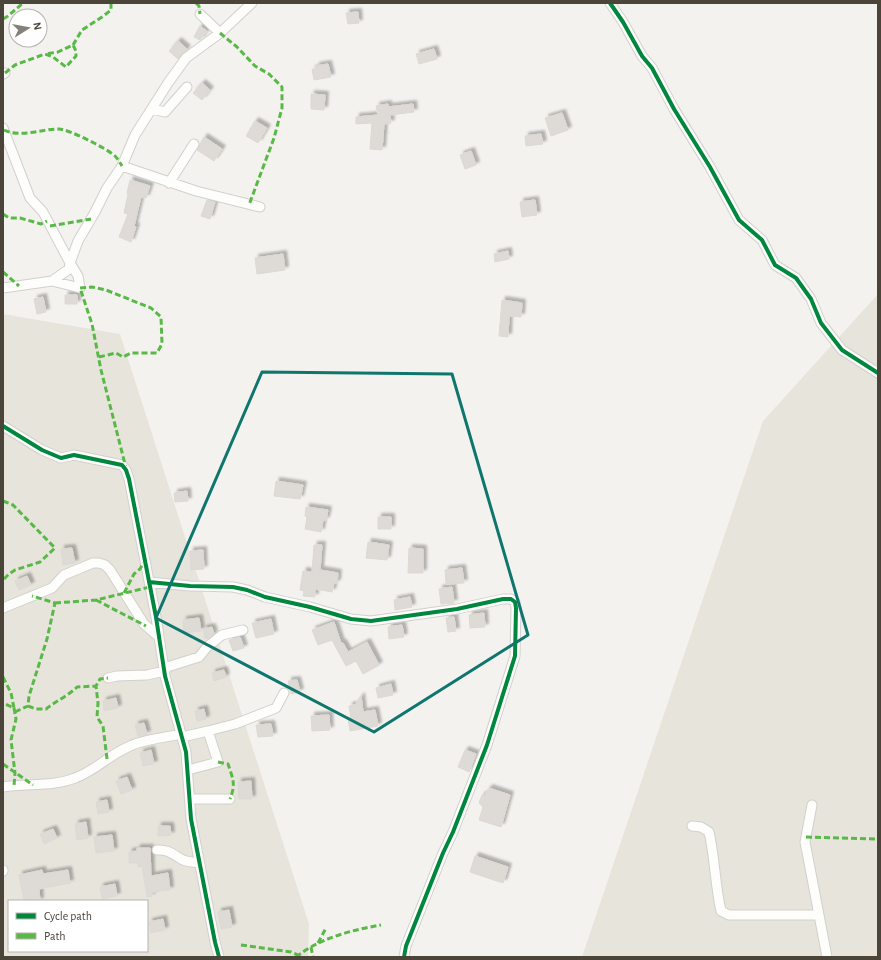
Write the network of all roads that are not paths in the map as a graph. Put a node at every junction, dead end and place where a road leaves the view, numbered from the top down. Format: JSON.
{"nodes":[{"id":1,"x":252,"y":3,"type":"edge"},
{"id":2,"x":610,"y":3,"type":"edge"},
{"id":3,"x":200,"y":14,"type":"dead end"},
{"id":4,"x":220,"y":33,"type":"junction"},
{"id":5,"x":187,"y":87,"type":"dead end"},
{"id":6,"x":152,"y":110,"type":"junction"},
{"id":7,"x":3,"y":128,"type":"edge"},
{"id":8,"x":194,"y":144,"type":"dead end"},
{"id":9,"x":122,"y":166,"type":"junction"},
{"id":10,"x":170,"y":183,"type":"junction"},
{"id":11,"x":260,"y":207,"type":"dead end"},
{"id":12,"x":70,"y":263,"type":"junction"},
{"id":13,"x":52,"y":281,"type":"junction"},
{"id":14,"x":3,"y":288,"type":"edge"},
{"id":15,"x":878,"y":373,"type":"edge"},
{"id":16,"x":3,"y":426,"type":"edge"},
{"id":17,"x":150,"y":582,"type":"junction"},
{"id":18,"x":3,"y":608,"type":"edge"},
{"id":19,"x":243,"y":630,"type":"dead end"},
{"id":20,"x":159,"y":637,"type":"junction"},
{"id":21,"x":164,"y":670,"type":"junction"},
{"id":22,"x":108,"y":678,"type":"dead end"},
{"id":23,"x":284,"y":693,"type":"dead end"},
{"id":24,"x":208,"y":732,"type":"junction"},
{"id":25,"x":181,"y":736,"type":"junction"},
{"id":26,"x":188,"y":770,"type":"junction"},
{"id":27,"x":3,"y":787,"type":"edge"},
{"id":28,"x":190,"y":799,"type":"junction"},
{"id":29,"x":230,"y":799,"type":"dead end"},
{"id":30,"x":812,"y":805,"type":"dead end"},
{"id":31,"x":692,"y":826,"type":"dead end"},
{"id":32,"x":157,"y":850,"type":"dead end"},
{"id":33,"x":199,"y":864,"type":"junction"},
{"id":34,"x":819,"y":915,"type":"junction"},
{"id":35,"x":219,"y":957,"type":"edge"},
{"id":36,"x":404,"y":957,"type":"edge"},
{"id":37,"x":827,"y":957,"type":"edge"}],
"edges":[{"from":1,"to":4,"type":"street"},
{"from":2,"to":15,"type":"street"},
{"from":3,"to":4,"type":"street"},
{"from":4,"to":6,"type":"street"},
{"from":5,"to":6,"type":"street"},
{"from":6,"to":9,"type":"street"},
{"from":7,"to":12,"type":"street"},
{"from":8,"to":10,"type":"street"},
{"from":9,"to":10,"type":"street"},
{"from":9,"to":12,"type":"street"},
{"from":10,"to":11,"type":"street"},
{"from":12,"to":13,"type":"street"},
{"from":12,"to":13,"type":"street"},
{"from":13,"to":14,"type":"street"},
{"from":16,"to":17,"type":"street"},
{"from":17,"to":20,"type":"street"},
{"from":17,"to":36,"type":"street"},
{"from":18,"to":20,"type":"street"},
{"from":19,"to":21,"type":"street"},
{"from":20,"to":21,"type":"street"},
{"from":21,"to":22,"type":"street"},
{"from":21,"to":25,"type":"street"},
{"from":23,"to":24,"type":"street"},
{"from":24,"to":25,"type":"street"},
{"from":24,"to":26,"type":"street"},
{"from":25,"to":26,"type":"street"},
{"from":25,"to":27,"type":"street"},
{"from":26,"to":28,"type":"street"},
{"from":28,"to":29,"type":"street"},
{"from":28,"to":33,"type":"street"},
{"from":30,"to":34,"type":"street"},
{"from":31,"to":34,"type":"street"},
{"from":32,"to":33,"type":"street"},
{"from":33,"to":35,"type":"street"},
{"from":34,"to":37,"type":"street"}]}
